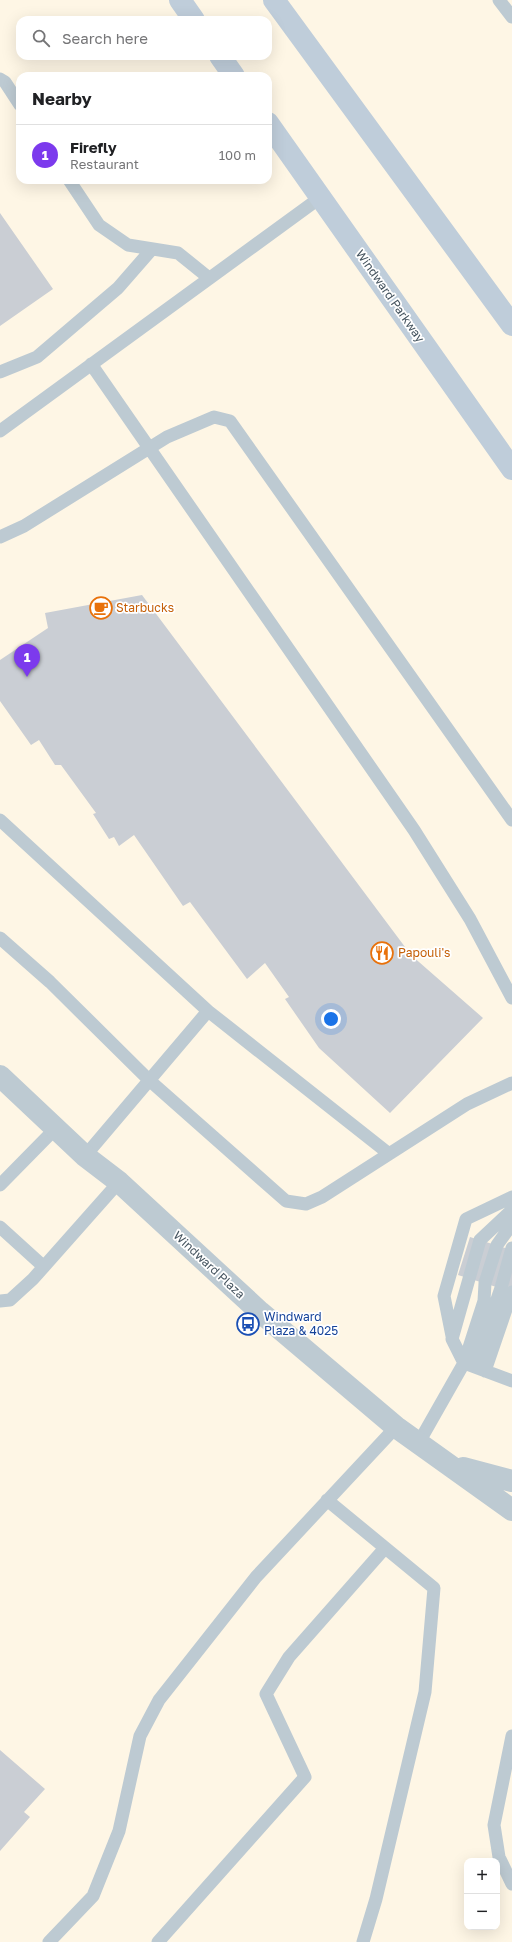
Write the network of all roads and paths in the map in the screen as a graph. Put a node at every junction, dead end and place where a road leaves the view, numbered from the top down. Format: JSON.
{"nodes":[{"id":1,"x":180,"y":0,"type":"edge"},
{"id":2,"x":274,"y":0,"type":"edge"},
{"id":3,"x":499,"y":0,"type":"edge"},
{"id":4,"x":191,"y":16,"type":"edge"},
{"id":5,"x":512,"y":17,"type":"edge"},
{"id":6,"x":223,"y":60,"type":"edge"},
{"id":7,"x":231,"y":72,"type":"edge"},
{"id":8,"x":0,"y":79,"type":"edge"},
{"id":9,"x":16,"y":99,"type":"edge"},
{"id":10,"x":272,"y":129,"type":"edge"},
{"id":11,"x":72,"y":184,"type":"edge"},
{"id":12,"x":321,"y":198,"type":"junction"},
{"id":13,"x":152,"y":250,"type":"junction"},
{"id":14,"x":209,"y":278,"type":"junction"},
{"id":15,"x":512,"y":325,"type":"edge"},
{"id":16,"x":91,"y":364,"type":"junction"},
{"id":17,"x":0,"y":372,"type":"edge"},
{"id":18,"x":0,"y":431,"type":"edge"},
{"id":19,"x":150,"y":448,"type":"junction"},
{"id":20,"x":512,"y":470,"type":"edge"},
{"id":21,"x":0,"y":537,"type":"edge"},
{"id":22,"x":0,"y":820,"type":"edge"},
{"id":23,"x":512,"y":820,"type":"edge"},
{"id":24,"x":0,"y":938,"type":"edge"},
{"id":25,"x":512,"y":998,"type":"edge"},
{"id":26,"x":208,"y":1011,"type":"junction"},
{"id":27,"x":0,"y":1076,"type":"edge"},
{"id":28,"x":149,"y":1080,"type":"junction"},
{"id":29,"x":512,"y":1083,"type":"edge"},
{"id":30,"x":56,"y":1128,"type":"junction"},
{"id":31,"x":388,"y":1153,"type":"junction"},
{"id":32,"x":86,"y":1156,"type":"junction"},
{"id":33,"x":119,"y":1182,"type":"junction"},
{"id":34,"x":0,"y":1185,"type":"edge"},
{"id":35,"x":512,"y":1197,"type":"edge"},
{"id":36,"x":512,"y":1210,"type":"edge"},
{"id":37,"x":512,"y":1224,"type":"edge"},
{"id":38,"x":0,"y":1227,"type":"edge"},
{"id":39,"x":512,"y":1248,"type":"edge"},
{"id":40,"x":43,"y":1266,"type":"junction"},
{"id":41,"x":512,"y":1292,"type":"edge"},
{"id":42,"x":0,"y":1301,"type":"edge"},
{"id":43,"x":452,"y":1339,"type":"junction"},
{"id":44,"x":474,"y":1367,"type":"junction"},
{"id":45,"x":512,"y":1381,"type":"edge"},
{"id":46,"x":396,"y":1427,"type":"junction"},
{"id":47,"x":418,"y":1444,"type":"junction"},
{"id":48,"x":444,"y":1463,"type":"junction"},
{"id":49,"x":512,"y":1481,"type":"edge"},
{"id":50,"x":327,"y":1500,"type":"junction"},
{"id":51,"x":512,"y":1510,"type":"edge"},
{"id":52,"x":385,"y":1548,"type":"junction"},
{"id":53,"x":512,"y":1736,"type":"edge"},
{"id":54,"x":512,"y":1884,"type":"edge"},
{"id":55,"x":49,"y":1942,"type":"edge"},
{"id":56,"x":158,"y":1942,"type":"edge"},
{"id":57,"x":363,"y":1942,"type":"edge"}],
"edges":[{"from":1,"to":4,"type":"main road"},
{"from":2,"to":15,"type":"main road"},
{"from":3,"to":5,"type":"lane"},
{"from":6,"to":7,"type":"main road"},
{"from":8,"to":9,"type":"lane"},
{"from":10,"to":12,"type":"main road","name":"Windward Parkway"},
{"from":11,"to":13,"type":"lane"},
{"from":12,"to":14,"type":"lane"},
{"from":12,"to":20,"type":"main road","name":"Windward Parkway"},
{"from":13,"to":14,"type":"lane"},
{"from":13,"to":17,"type":"lane"},
{"from":14,"to":16,"type":"lane"},
{"from":16,"to":18,"type":"lane"},
{"from":16,"to":19,"type":"lane"},
{"from":19,"to":21,"type":"lane"},
{"from":19,"to":23,"type":"lane"},
{"from":19,"to":25,"type":"lane"},
{"from":22,"to":26,"type":"lane"},
{"from":24,"to":28,"type":"lane"},
{"from":26,"to":28,"type":"lane"},
{"from":26,"to":31,"type":"lane"},
{"from":27,"to":30,"type":"street","name":"Windward Plaza"},
{"from":28,"to":31,"type":"lane"},
{"from":28,"to":32,"type":"lane"},
{"from":29,"to":31,"type":"lane"},
{"from":30,"to":32,"type":"street","name":"Windward Plaza"},
{"from":30,"to":34,"type":"lane"},
{"from":32,"to":33,"type":"street","name":"Windward Plaza"},
{"from":33,"to":40,"type":"lane"},
{"from":33,"to":46,"type":"street","name":"Windward Plaza"},
{"from":35,"to":43,"type":"lane"},
{"from":36,"to":43,"type":"lane"},
{"from":37,"to":44,"type":"lane"},
{"from":38,"to":40,"type":"lane"},
{"from":39,"to":44,"type":"lane"},
{"from":40,"to":42,"type":"lane"},
{"from":41,"to":44,"type":"lane"},
{"from":43,"to":44,"type":"lane"},
{"from":44,"to":45,"type":"lane"},
{"from":44,"to":47,"type":"lane"},
{"from":46,"to":47,"type":"street","name":"Windward Plaza"},
{"from":46,"to":50,"type":"lane"},
{"from":47,"to":48,"type":"street","name":"Windward Plaza"},
{"from":48,"to":49,"type":"street","name":"Windward Plaza"},
{"from":48,"to":51,"type":"street","name":"Windward Plaza"},
{"from":50,"to":52,"type":"lane"},
{"from":50,"to":55,"type":"lane"},
{"from":52,"to":56,"type":"lane"},
{"from":52,"to":57,"type":"lane"},
{"from":53,"to":54,"type":"lane"}]}
